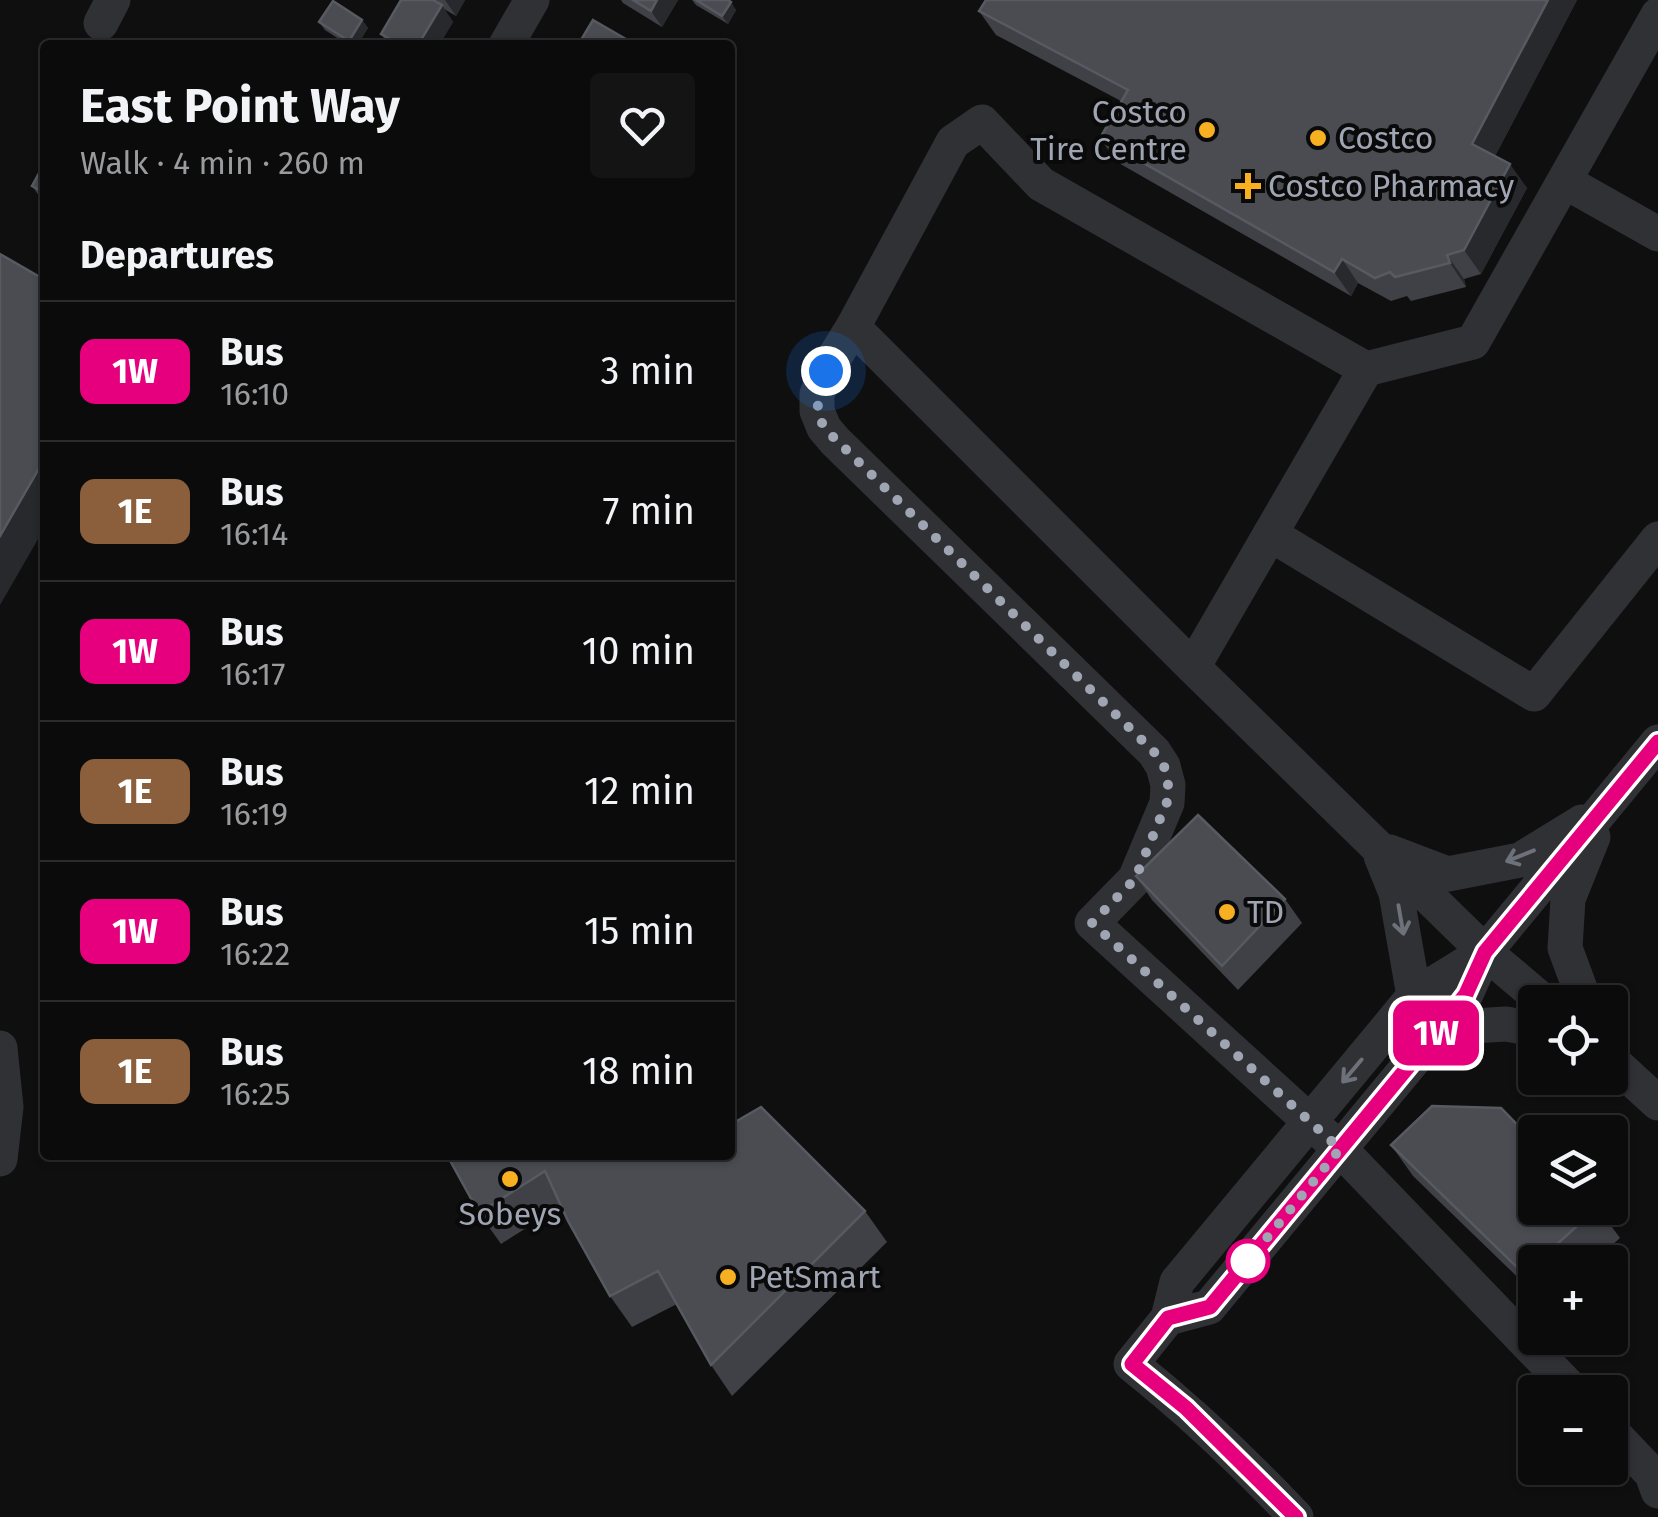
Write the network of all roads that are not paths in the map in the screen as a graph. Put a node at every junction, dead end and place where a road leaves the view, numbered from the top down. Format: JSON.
{"nodes":[{"id":1,"x":532,"y":0,"type":"edge"},
{"id":2,"x":1658,"y":15,"type":"edge"},
{"id":3,"x":509,"y":40,"type":"edge"},
{"id":4,"x":1564,"y":181,"type":"junction"},
{"id":5,"x":1658,"y":234,"type":"edge"},
{"id":6,"x":853,"y":328,"type":"junction"},
{"id":7,"x":1366,"y":369,"type":"junction"},
{"id":8,"x":1270,"y":534,"type":"junction"},
{"id":9,"x":1658,"y":539,"type":"edge"},
{"id":10,"x":1193,"y":668,"type":"junction"},
{"id":11,"x":1658,"y":742,"type":"edge"},
{"id":12,"x":1604,"y":808,"type":"junction"},
{"id":13,"x":1377,"y":847,"type":"junction"},
{"id":14,"x":1485,"y":952,"type":"junction"},
{"id":15,"x":1524,"y":985,"type":"edge"},
{"id":16,"x":1579,"y":985,"type":"edge"},
{"id":17,"x":1414,"y":996,"type":"junction"},
{"id":18,"x":1518,"y":1026,"type":"edge"},
{"id":19,"x":1440,"y":1028,"type":"junction"},
{"id":20,"x":0,"y":1048,"type":"edge"},
{"id":21,"x":1628,"y":1075,"type":"edge"},
{"id":22,"x":1658,"y":1102,"type":"edge"},
{"id":23,"x":1310,"y":1122,"type":"junction"},
{"id":24,"x":1340,"y":1149,"type":"junction"},
{"id":25,"x":0,"y":1159,"type":"edge"},
{"id":26,"x":1168,"y":1318,"type":"junction"},
{"id":27,"x":1558,"y":1375,"type":"edge"},
{"id":28,"x":1628,"y":1449,"type":"edge"},
{"id":29,"x":1658,"y":1491,"type":"edge"},
{"id":30,"x":1296,"y":1517,"type":"edge"}],
"edges":[{"from":1,"to":3,"type":"street"},
{"from":2,"to":4,"type":"street"},
{"from":4,"to":5,"type":"street"},
{"from":4,"to":7,"type":"street"},
{"from":6,"to":7,"type":"street"},
{"from":6,"to":10,"type":"street"},
{"from":6,"to":23,"type":"street"},
{"from":7,"to":8,"type":"street"},
{"from":8,"to":9,"type":"street"},
{"from":8,"to":10,"type":"street"},
{"from":10,"to":13,"type":"street"},
{"from":11,"to":12,"type":"street"},
{"from":12,"to":13,"type":"street","one_way":true},
{"from":12,"to":14,"type":"street"},
{"from":12,"to":16,"type":"street"},
{"from":13,"to":14,"type":"street"},
{"from":13,"to":17,"type":"street","one_way":true},
{"from":14,"to":15,"type":"street"},
{"from":14,"to":17,"type":"street"},
{"from":14,"to":19,"type":"street"},
{"from":17,"to":23,"type":"street","one_way":true},
{"from":18,"to":19,"type":"street"},
{"from":19,"to":24,"type":"street"},
{"from":20,"to":25,"type":"street"},
{"from":21,"to":22,"type":"street"},
{"from":23,"to":24,"type":"street"},
{"from":23,"to":26,"type":"street"},
{"from":24,"to":26,"type":"street"},
{"from":24,"to":27,"type":"street"},
{"from":26,"to":30,"type":"street"},
{"from":28,"to":29,"type":"street"}]}
